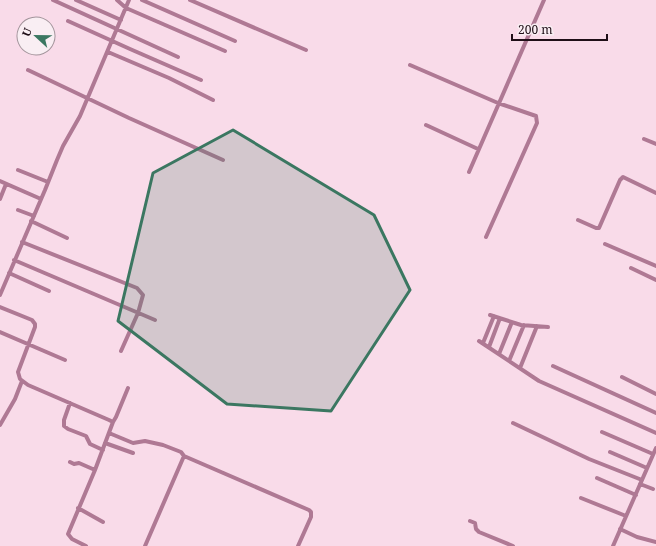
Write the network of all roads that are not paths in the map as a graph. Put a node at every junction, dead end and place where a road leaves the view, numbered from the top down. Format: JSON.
{"nodes":[{"id":1,"x":53,"y":0,"type":"edge"},
{"id":2,"x":76,"y":0,"type":"edge"},
{"id":3,"x":117,"y":0,"type":"edge"},
{"id":4,"x":130,"y":0,"type":"edge"},
{"id":5,"x":142,"y":0,"type":"edge"},
{"id":6,"x":190,"y":0,"type":"edge"},
{"id":7,"x":544,"y":0,"type":"edge"},
{"id":8,"x":126,"y":8,"type":"junction"},
{"id":9,"x":121,"y":20,"type":"junction"},
{"id":10,"x":68,"y":21,"type":"dead end"},
{"id":11,"x":117,"y":30,"type":"junction"},
{"id":12,"x":112,"y":41,"type":"junction"},
{"id":13,"x":234,"y":41,"type":"dead end"},
{"id":14,"x":306,"y":50,"type":"dead end"},
{"id":15,"x":225,"y":51,"type":"dead end"},
{"id":16,"x":108,"y":52,"type":"junction"},
{"id":17,"x":178,"y":57,"type":"dead end"},
{"id":18,"x":410,"y":65,"type":"dead end"},
{"id":19,"x":28,"y":70,"type":"dead end"},
{"id":20,"x":201,"y":80,"type":"dead end"},
{"id":21,"x":87,"y":99,"type":"junction"},
{"id":22,"x":213,"y":100,"type":"dead end"},
{"id":23,"x":498,"y":103,"type":"junction"},
{"id":24,"x":426,"y":125,"type":"dead end"},
{"id":25,"x":644,"y":139,"type":"dead end"},
{"id":26,"x":656,"y":144,"type":"edge"},
{"id":27,"x":478,"y":149,"type":"junction"},
{"id":28,"x":223,"y":160,"type":"dead end"},
{"id":29,"x":18,"y":170,"type":"dead end"},
{"id":30,"x":469,"y":172,"type":"dead end"},
{"id":31,"x":0,"y":181,"type":"edge"},
{"id":32,"x":48,"y":182,"type":"junction"},
{"id":33,"x":6,"y":184,"type":"junction"},
{"id":34,"x":656,"y":192,"type":"edge"},
{"id":35,"x":0,"y":199,"type":"edge"},
{"id":36,"x":41,"y":199,"type":"junction"},
{"id":37,"x":18,"y":210,"type":"dead end"},
{"id":38,"x":34,"y":216,"type":"junction"},
{"id":39,"x":578,"y":220,"type":"dead end"},
{"id":40,"x":31,"y":221,"type":"junction"},
{"id":41,"x":486,"y":236,"type":"dead end"},
{"id":42,"x":66,"y":238,"type":"dead end"},
{"id":43,"x":22,"y":242,"type":"junction"},
{"id":44,"x":605,"y":244,"type":"dead end"},
{"id":45,"x":14,"y":260,"type":"junction"},
{"id":46,"x":656,"y":266,"type":"edge"},
{"id":47,"x":631,"y":268,"type":"dead end"},
{"id":48,"x":9,"y":274,"type":"junction"},
{"id":49,"x":656,"y":280,"type":"edge"},
{"id":50,"x":1,"y":289,"type":"edge"},
{"id":51,"x":49,"y":291,"type":"dead end"},
{"id":52,"x":0,"y":295,"type":"edge"},
{"id":53,"x":0,"y":307,"type":"edge"},
{"id":54,"x":138,"y":313,"type":"junction"},
{"id":55,"x":500,"y":318,"type":"junction"},
{"id":56,"x":155,"y":320,"type":"dead end"},
{"id":57,"x":512,"y":322,"type":"junction"},
{"id":58,"x":524,"y":325,"type":"junction"},
{"id":59,"x":537,"y":326,"type":"junction"},
{"id":60,"x":548,"y":327,"type":"dead end"},
{"id":61,"x":0,"y":332,"type":"edge"},
{"id":62,"x":28,"y":345,"type":"junction"},
{"id":63,"x":489,"y":347,"type":"junction"},
{"id":64,"x":121,"y":351,"type":"dead end"},
{"id":65,"x":500,"y":354,"type":"junction"},
{"id":66,"x":65,"y":360,"type":"dead end"},
{"id":67,"x":510,"y":360,"type":"junction"},
{"id":68,"x":553,"y":366,"type":"dead end"},
{"id":69,"x":520,"y":368,"type":"junction"},
{"id":70,"x":622,"y":377,"type":"dead end"},
{"id":71,"x":22,"y":381,"type":"junction"},
{"id":72,"x":128,"y":388,"type":"dead end"},
{"id":73,"x":656,"y":394,"type":"edge"},
{"id":74,"x":70,"y":403,"type":"junction"},
{"id":75,"x":656,"y":413,"type":"edge"},
{"id":76,"x":112,"y":422,"type":"junction"},
{"id":77,"x":513,"y":423,"type":"dead end"},
{"id":78,"x":0,"y":424,"type":"edge"},
{"id":79,"x":602,"y":432,"type":"dead end"},
{"id":80,"x":109,"y":433,"type":"junction"},
{"id":81,"x":656,"y":433,"type":"edge"},
{"id":82,"x":105,"y":443,"type":"junction"},
{"id":83,"x":656,"y":448,"type":"edge"},
{"id":84,"x":103,"y":450,"type":"junction"},
{"id":85,"x":610,"y":452,"type":"dead end"},
{"id":86,"x":132,"y":453,"type":"dead end"},
{"id":87,"x":184,"y":456,"type":"junction"},
{"id":88,"x":654,"y":458,"type":"edge"},
{"id":89,"x":70,"y":462,"type":"dead end"},
{"id":90,"x":647,"y":468,"type":"junction"},
{"id":91,"x":95,"y":470,"type":"junction"},
{"id":92,"x":597,"y":478,"type":"dead end"},
{"id":93,"x":641,"y":482,"type":"junction"},
{"id":94,"x":653,"y":489,"type":"dead end"},
{"id":95,"x":636,"y":494,"type":"junction"},
{"id":96,"x":581,"y":498,"type":"dead end"},
{"id":97,"x":78,"y":508,"type":"junction"},
{"id":98,"x":626,"y":516,"type":"junction"},
{"id":99,"x":470,"y":521,"type":"dead end"},
{"id":100,"x":102,"y":522,"type":"dead end"},
{"id":101,"x":620,"y":529,"type":"junction"},
{"id":102,"x":656,"y":542,"type":"edge"},
{"id":103,"x":614,"y":545,"type":"edge"},
{"id":104,"x":86,"y":546,"type":"edge"},
{"id":105,"x":145,"y":546,"type":"edge"},
{"id":106,"x":298,"y":546,"type":"edge"},
{"id":107,"x":513,"y":546,"type":"edge"}],
"edges":[{"from":1,"to":11,"type":"street"},
{"from":2,"to":9,"type":"street"},
{"from":3,"to":8,"type":"street"},
{"from":4,"to":8,"type":"street"},
{"from":5,"to":13,"type":"street"},
{"from":6,"to":14,"type":"street"},
{"from":7,"to":23,"type":"street"},
{"from":8,"to":9,"type":"street"},
{"from":8,"to":15,"type":"street"},
{"from":9,"to":11,"type":"street"},
{"from":10,"to":12,"type":"street"},
{"from":11,"to":12,"type":"street"},
{"from":11,"to":17,"type":"street"},
{"from":12,"to":16,"type":"street"},
{"from":12,"to":20,"type":"street"},
{"from":16,"to":21,"type":"street"},
{"from":16,"to":22,"type":"street"},
{"from":18,"to":23,"type":"street"},
{"from":19,"to":21,"type":"street"},
{"from":21,"to":28,"type":"street"},
{"from":21,"to":32,"type":"street"},
{"from":23,"to":27,"type":"street"},
{"from":23,"to":41,"type":"street"},
{"from":24,"to":27,"type":"street"},
{"from":25,"to":26,"type":"street"},
{"from":27,"to":30,"type":"street"},
{"from":29,"to":32,"type":"street"},
{"from":31,"to":33,"type":"street"},
{"from":32,"to":36,"type":"street"},
{"from":33,"to":35,"type":"street"},
{"from":33,"to":36,"type":"street"},
{"from":34,"to":39,"type":"street"},
{"from":36,"to":38,"type":"street"},
{"from":37,"to":38,"type":"street"},
{"from":38,"to":40,"type":"street"},
{"from":40,"to":42,"type":"street"},
{"from":40,"to":43,"type":"street"},
{"from":43,"to":45,"type":"street"},
{"from":43,"to":54,"type":"street"},
{"from":44,"to":46,"type":"street"},
{"from":45,"to":48,"type":"street"},
{"from":45,"to":54,"type":"street"},
{"from":47,"to":49,"type":"street"},
{"from":48,"to":50,"type":"street"},
{"from":48,"to":51,"type":"street"},
{"from":50,"to":52,"type":"street"},
{"from":53,"to":62,"type":"street"},
{"from":54,"to":56,"type":"street"},
{"from":54,"to":64,"type":"street"},
{"from":55,"to":57,"type":"street"},
{"from":55,"to":63,"type":"street"},
{"from":55,"to":63,"type":"street"},
{"from":57,"to":58,"type":"street"},
{"from":57,"to":65,"type":"street"},
{"from":58,"to":59,"type":"street"},
{"from":58,"to":67,"type":"street"},
{"from":59,"to":60,"type":"street"},
{"from":59,"to":69,"type":"street"},
{"from":61,"to":62,"type":"street"},
{"from":62,"to":66,"type":"street"},
{"from":62,"to":71,"type":"street"},
{"from":63,"to":65,"type":"street"},
{"from":65,"to":67,"type":"street"},
{"from":67,"to":69,"type":"street"},
{"from":68,"to":75,"type":"street"},
{"from":69,"to":81,"type":"street"},
{"from":70,"to":73,"type":"street"},
{"from":71,"to":74,"type":"street"},
{"from":71,"to":78,"type":"street"},
{"from":72,"to":76,"type":"street"},
{"from":74,"to":76,"type":"street"},
{"from":74,"to":84,"type":"street"},
{"from":76,"to":80,"type":"street"},
{"from":77,"to":93,"type":"street"},
{"from":79,"to":88,"type":"street"},
{"from":80,"to":82,"type":"street"},
{"from":80,"to":87,"type":"street"},
{"from":82,"to":84,"type":"street"},
{"from":82,"to":86,"type":"street"},
{"from":83,"to":88,"type":"street"},
{"from":84,"to":91,"type":"street"},
{"from":85,"to":90,"type":"street"},
{"from":87,"to":105,"type":"street"},
{"from":87,"to":106,"type":"street"},
{"from":88,"to":90,"type":"street"},
{"from":89,"to":91,"type":"street"},
{"from":90,"to":93,"type":"street"},
{"from":91,"to":97,"type":"street"},
{"from":92,"to":95,"type":"street"},
{"from":93,"to":94,"type":"street"},
{"from":93,"to":95,"type":"street"},
{"from":95,"to":98,"type":"street"},
{"from":96,"to":98,"type":"street"},
{"from":97,"to":100,"type":"street"},
{"from":97,"to":104,"type":"street"},
{"from":98,"to":101,"type":"street"},
{"from":99,"to":107,"type":"street"},
{"from":101,"to":102,"type":"street"},
{"from":101,"to":103,"type":"street"}]}
